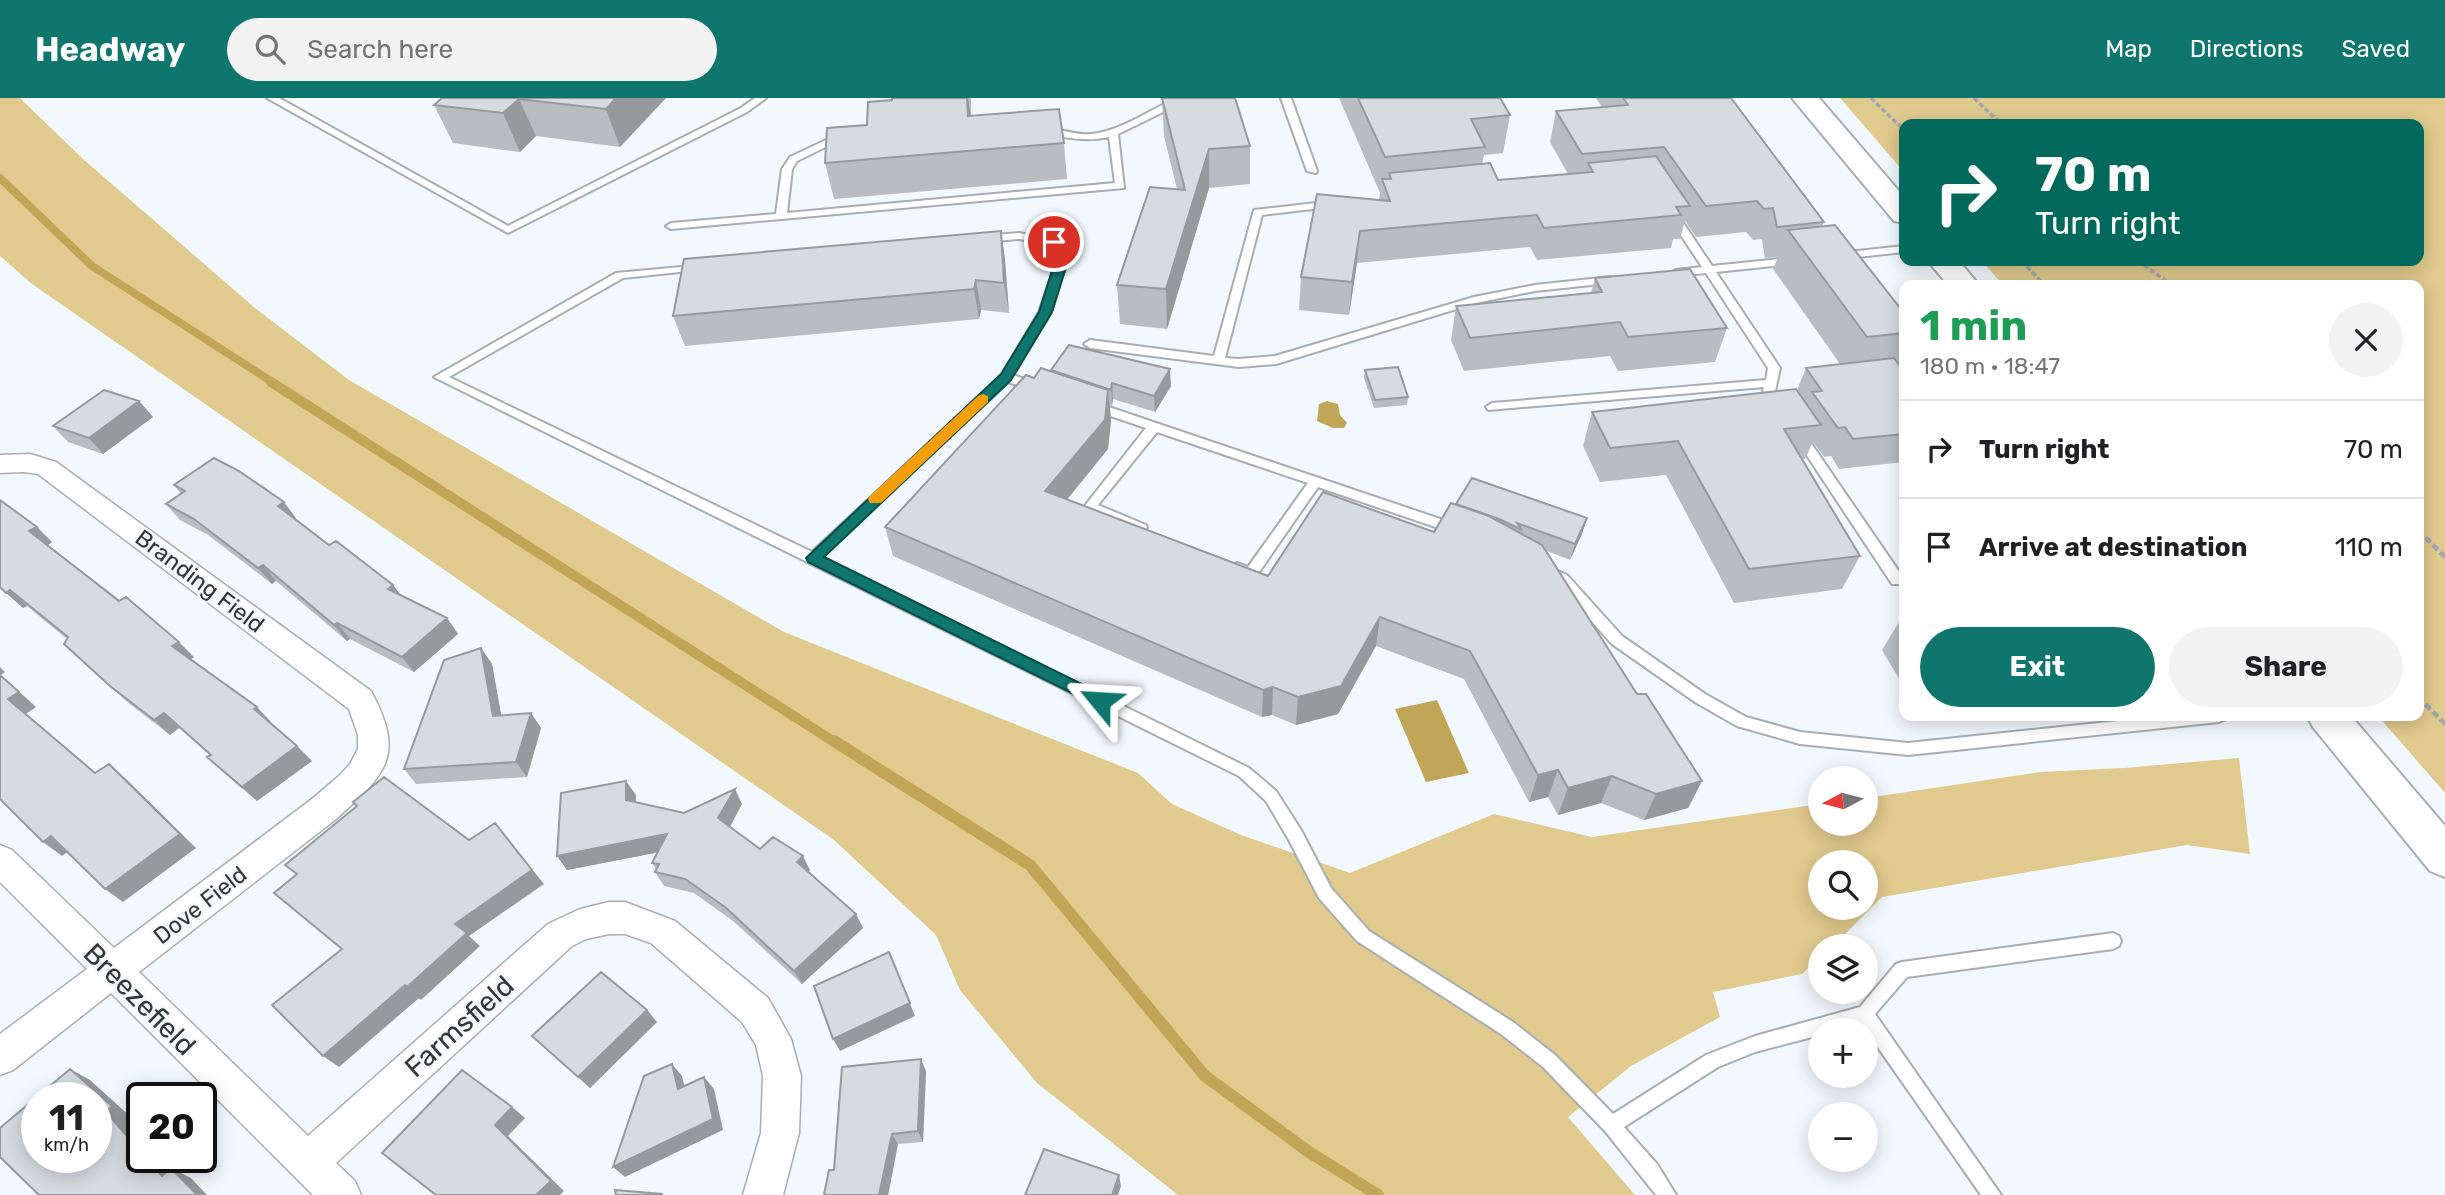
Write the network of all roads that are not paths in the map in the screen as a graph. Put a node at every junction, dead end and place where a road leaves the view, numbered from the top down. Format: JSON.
{"nodes":[{"id":1,"x":272,"y":98,"type":"edge"},
{"id":2,"x":761,"y":98,"type":"edge"},
{"id":3,"x":1286,"y":98,"type":"edge"},
{"id":4,"x":1805,"y":98,"type":"edge"},
{"id":5,"x":1180,"y":99,"type":"edge"},
{"id":6,"x":1040,"y":128,"type":"edge"},
{"id":7,"x":851,"y":132,"type":"edge"},
{"id":8,"x":1113,"y":134,"type":"junction"},
{"id":9,"x":1312,"y":171,"type":"dead end"},
{"id":10,"x":1352,"y":203,"type":"edge"},
{"id":11,"x":1665,"y":204,"type":"edge"},
{"id":12,"x":1899,"y":209,"type":"edge"},
{"id":13,"x":781,"y":216,"type":"junction"},
{"id":14,"x":671,"y":226,"type":"dead end"},
{"id":15,"x":978,"y":240,"type":"edge"},
{"id":16,"x":1899,"y":250,"type":"edge"},
{"id":17,"x":1823,"y":258,"type":"edge"},
{"id":18,"x":1797,"y":260,"type":"edge"},
{"id":19,"x":716,"y":265,"type":"edge"},
{"id":20,"x":1947,"y":266,"type":"edge"},
{"id":21,"x":1709,"y":270,"type":"junction"},
{"id":22,"x":1669,"y":274,"type":"edge"},
{"id":23,"x":1629,"y":278,"type":"edge"},
{"id":24,"x":1960,"y":280,"type":"edge"},
{"id":25,"x":1090,"y":344,"type":"dead end"},
{"id":26,"x":1219,"y":360,"type":"junction"},
{"id":27,"x":1006,"y":377,"type":"junction"},
{"id":28,"x":1771,"y":383,"type":"junction"},
{"id":29,"x":1056,"y":394,"type":"edge"},
{"id":30,"x":1080,"y":402,"type":"edge"},
{"id":31,"x":1492,"y":407,"type":"dead end"},
{"id":32,"x":1784,"y":413,"type":"edge"},
{"id":33,"x":1792,"y":424,"type":"edge"},
{"id":34,"x":1154,"y":427,"type":"junction"},
{"id":35,"x":0,"y":464,"type":"edge"},
{"id":36,"x":1316,"y":481,"type":"junction"},
{"id":37,"x":1152,"y":533,"type":"edge"},
{"id":38,"x":1475,"y":535,"type":"edge"},
{"id":39,"x":813,"y":558,"type":"junction"},
{"id":40,"x":1226,"y":564,"type":"edge"},
{"id":41,"x":1538,"y":566,"type":"edge"},
{"id":42,"x":1897,"y":580,"type":"dead end"},
{"id":43,"x":2172,"y":721,"type":"edge"},
{"id":44,"x":2331,"y":721,"type":"edge"},
{"id":45,"x":375,"y":736,"type":"joint"},
{"id":46,"x":2445,"y":858,"type":"edge"},
{"id":47,"x":0,"y":860,"type":"edge"},
{"id":48,"x":2113,"y":941,"type":"dead end"},
{"id":49,"x":112,"y":972,"type":"junction"},
{"id":50,"x":1865,"y":1014,"type":"junction"},
{"id":51,"x":0,"y":1057,"type":"edge"},
{"id":52,"x":1611,"y":1125,"type":"junction"},
{"id":53,"x":307,"y":1163,"type":"junction"},
{"id":54,"x":341,"y":1195,"type":"edge"},
{"id":55,"x":763,"y":1195,"type":"edge"},
{"id":56,"x":1667,"y":1195,"type":"edge"},
{"id":57,"x":1992,"y":1195,"type":"edge"}],
"edges":[{"from":1,"to":2,"type":"lane"},
{"from":3,"to":9,"type":"lane"},
{"from":4,"to":12,"type":"street"},
{"from":5,"to":8,"type":"lane"},
{"from":6,"to":8,"type":"lane"},
{"from":7,"to":13,"type":"lane"},
{"from":8,"to":13,"type":"lane"},
{"from":10,"to":26,"type":"lane"},
{"from":11,"to":21,"type":"lane"},
{"from":13,"to":14,"type":"lane"},
{"from":15,"to":27,"type":"lane"},
{"from":16,"to":17,"type":"lane"},
{"from":18,"to":21,"type":"lane"},
{"from":19,"to":39,"type":"lane"},
{"from":20,"to":24,"type":"street"},
{"from":21,"to":22,"type":"lane"},
{"from":21,"to":28,"type":"lane"},
{"from":23,"to":26,"type":"lane"},
{"from":25,"to":26,"type":"lane"},
{"from":27,"to":29,"type":"lane"},
{"from":27,"to":39,"type":"lane"},
{"from":28,"to":31,"type":"lane"},
{"from":28,"to":32,"type":"lane"},
{"from":30,"to":34,"type":"lane"},
{"from":33,"to":42,"type":"lane"},
{"from":34,"to":36,"type":"lane"},
{"from":34,"to":37,"type":"lane"},
{"from":35,"to":45,"type":"street","name":"Branding Field"},
{"from":36,"to":38,"type":"lane"},
{"from":36,"to":40,"type":"lane"},
{"from":39,"to":52,"type":"lane"},
{"from":41,"to":43,"type":"lane"},
{"from":44,"to":46,"type":"street"},
{"from":45,"to":49,"type":"street","name":"Dove Field"},
{"from":47,"to":49,"type":"street","name":"Breezefield"},
{"from":48,"to":50,"type":"lane"},
{"from":49,"to":51,"type":"street","name":"Dove Field"},
{"from":49,"to":53,"type":"street","name":"Breezefield"},
{"from":50,"to":52,"type":"lane"},
{"from":50,"to":57,"type":"lane"},
{"from":52,"to":56,"type":"lane"},
{"from":53,"to":54,"type":"street","name":"Breezefield"},
{"from":53,"to":55,"type":"street","name":"Farmsfield"}]}
